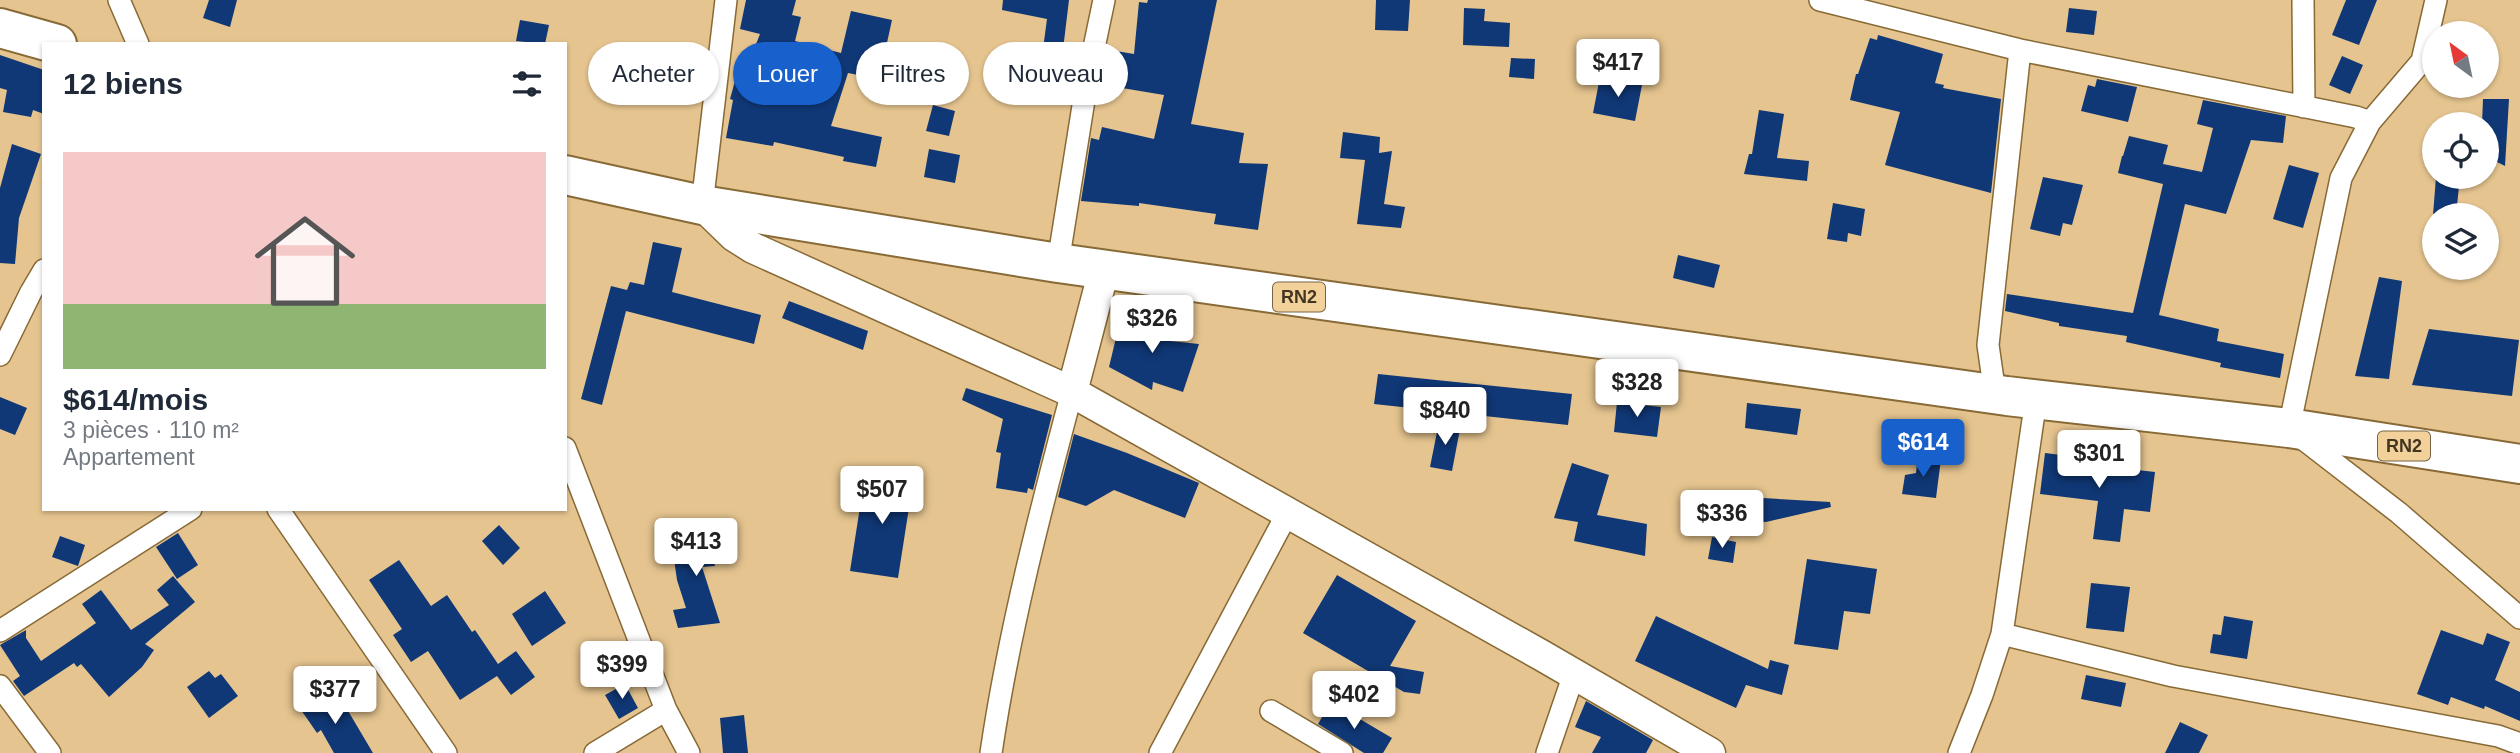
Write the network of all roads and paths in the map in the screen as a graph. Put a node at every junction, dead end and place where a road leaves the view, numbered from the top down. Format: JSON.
{"nodes":[{"id":1,"x":119,"y":0,"type":"edge"},
{"id":2,"x":726,"y":0,"type":"edge"},
{"id":3,"x":1104,"y":0,"type":"edge"},
{"id":4,"x":1820,"y":0,"type":"edge"},
{"id":5,"x":2303,"y":0,"type":"edge"},
{"id":6,"x":2436,"y":0,"type":"edge"},
{"id":7,"x":0,"y":28,"type":"edge"},
{"id":8,"x":50,"y":42,"type":"edge"},
{"id":9,"x":137,"y":42,"type":"edge"},
{"id":10,"x":2020,"y":50,"type":"junction"},
{"id":11,"x":2305,"y":107,"type":"junction"},
{"id":12,"x":2370,"y":122,"type":"junction"},
{"id":13,"x":567,"y":175,"type":"edge"},
{"id":14,"x":702,"y":205,"type":"junction"},
{"id":15,"x":1058,"y":263,"type":"junction"},
{"id":16,"x":1104,"y":270,"type":"junction"},
{"id":17,"x":42,"y":274,"type":"edge"},
{"id":18,"x":0,"y":355,"type":"edge"},
{"id":19,"x":1072,"y":392,"type":"junction"},
{"id":20,"x":1995,"y":394,"type":"junction"},
{"id":21,"x":2036,"y":399,"type":"junction"},
{"id":22,"x":2289,"y":428,"type":"junction"},
{"id":23,"x":567,"y":453,"type":"edge"},
{"id":24,"x":2520,"y":464,"type":"edge"},
{"id":25,"x":188,"y":511,"type":"edge"},
{"id":26,"x":279,"y":511,"type":"edge"},
{"id":27,"x":1288,"y":512,"type":"junction"},
{"id":28,"x":2520,"y":618,"type":"edge"},
{"id":29,"x":0,"y":631,"type":"edge"},
{"id":30,"x":2002,"y":634,"type":"junction"},
{"id":31,"x":1574,"y":674,"type":"junction"},
{"id":32,"x":0,"y":686,"type":"edge"},
{"id":33,"x":666,"y":710,"type":"junction"},
{"id":34,"x":1271,"y":710,"type":"dead end"},
{"id":35,"x":2520,"y":744,"type":"edge"},
{"id":36,"x":50,"y":753,"type":"edge"},
{"id":37,"x":446,"y":753,"type":"edge"},
{"id":38,"x":595,"y":753,"type":"edge"},
{"id":39,"x":689,"y":753,"type":"edge"},
{"id":40,"x":991,"y":753,"type":"edge"},
{"id":41,"x":1160,"y":753,"type":"edge"},
{"id":42,"x":1342,"y":753,"type":"edge"},
{"id":43,"x":1547,"y":753,"type":"edge"},
{"id":44,"x":1710,"y":753,"type":"edge"},
{"id":45,"x":1959,"y":753,"type":"edge"}],
"edges":[{"from":1,"to":9,"type":"street"},
{"from":2,"to":14,"type":"street"},
{"from":3,"to":15,"type":"street"},
{"from":4,"to":10,"type":"street"},
{"from":5,"to":11,"type":"street"},
{"from":6,"to":12,"type":"street"},
{"from":7,"to":8,"type":"highway"},
{"from":10,"to":11,"type":"street"},
{"from":10,"to":20,"type":"street"},
{"from":11,"to":12,"type":"street"},
{"from":12,"to":22,"type":"street"},
{"from":13,"to":14,"type":"highway","number":"RN2"},
{"from":14,"to":15,"type":"highway","number":"RN2"},
{"from":14,"to":19,"type":"street"},
{"from":15,"to":16,"type":"highway","number":"RN2"},
{"from":16,"to":19,"type":"street"},
{"from":16,"to":20,"type":"highway","number":"RN2"},
{"from":17,"to":18,"type":"street"},
{"from":19,"to":27,"type":"street"},
{"from":19,"to":40,"type":"street"},
{"from":20,"to":21,"type":"highway","number":"RN2"},
{"from":21,"to":22,"type":"highway","number":"RN2"},
{"from":21,"to":30,"type":"street"},
{"from":22,"to":24,"type":"highway","number":"RN2"},
{"from":22,"to":28,"type":"street"},
{"from":23,"to":33,"type":"street"},
{"from":25,"to":29,"type":"street"},
{"from":26,"to":37,"type":"street"},
{"from":27,"to":31,"type":"street"},
{"from":27,"to":41,"type":"street"},
{"from":30,"to":35,"type":"street"},
{"from":30,"to":45,"type":"street"},
{"from":31,"to":43,"type":"street"},
{"from":31,"to":44,"type":"street"},
{"from":32,"to":36,"type":"street"},
{"from":33,"to":38,"type":"street"},
{"from":33,"to":39,"type":"street"},
{"from":34,"to":42,"type":"street"}]}
